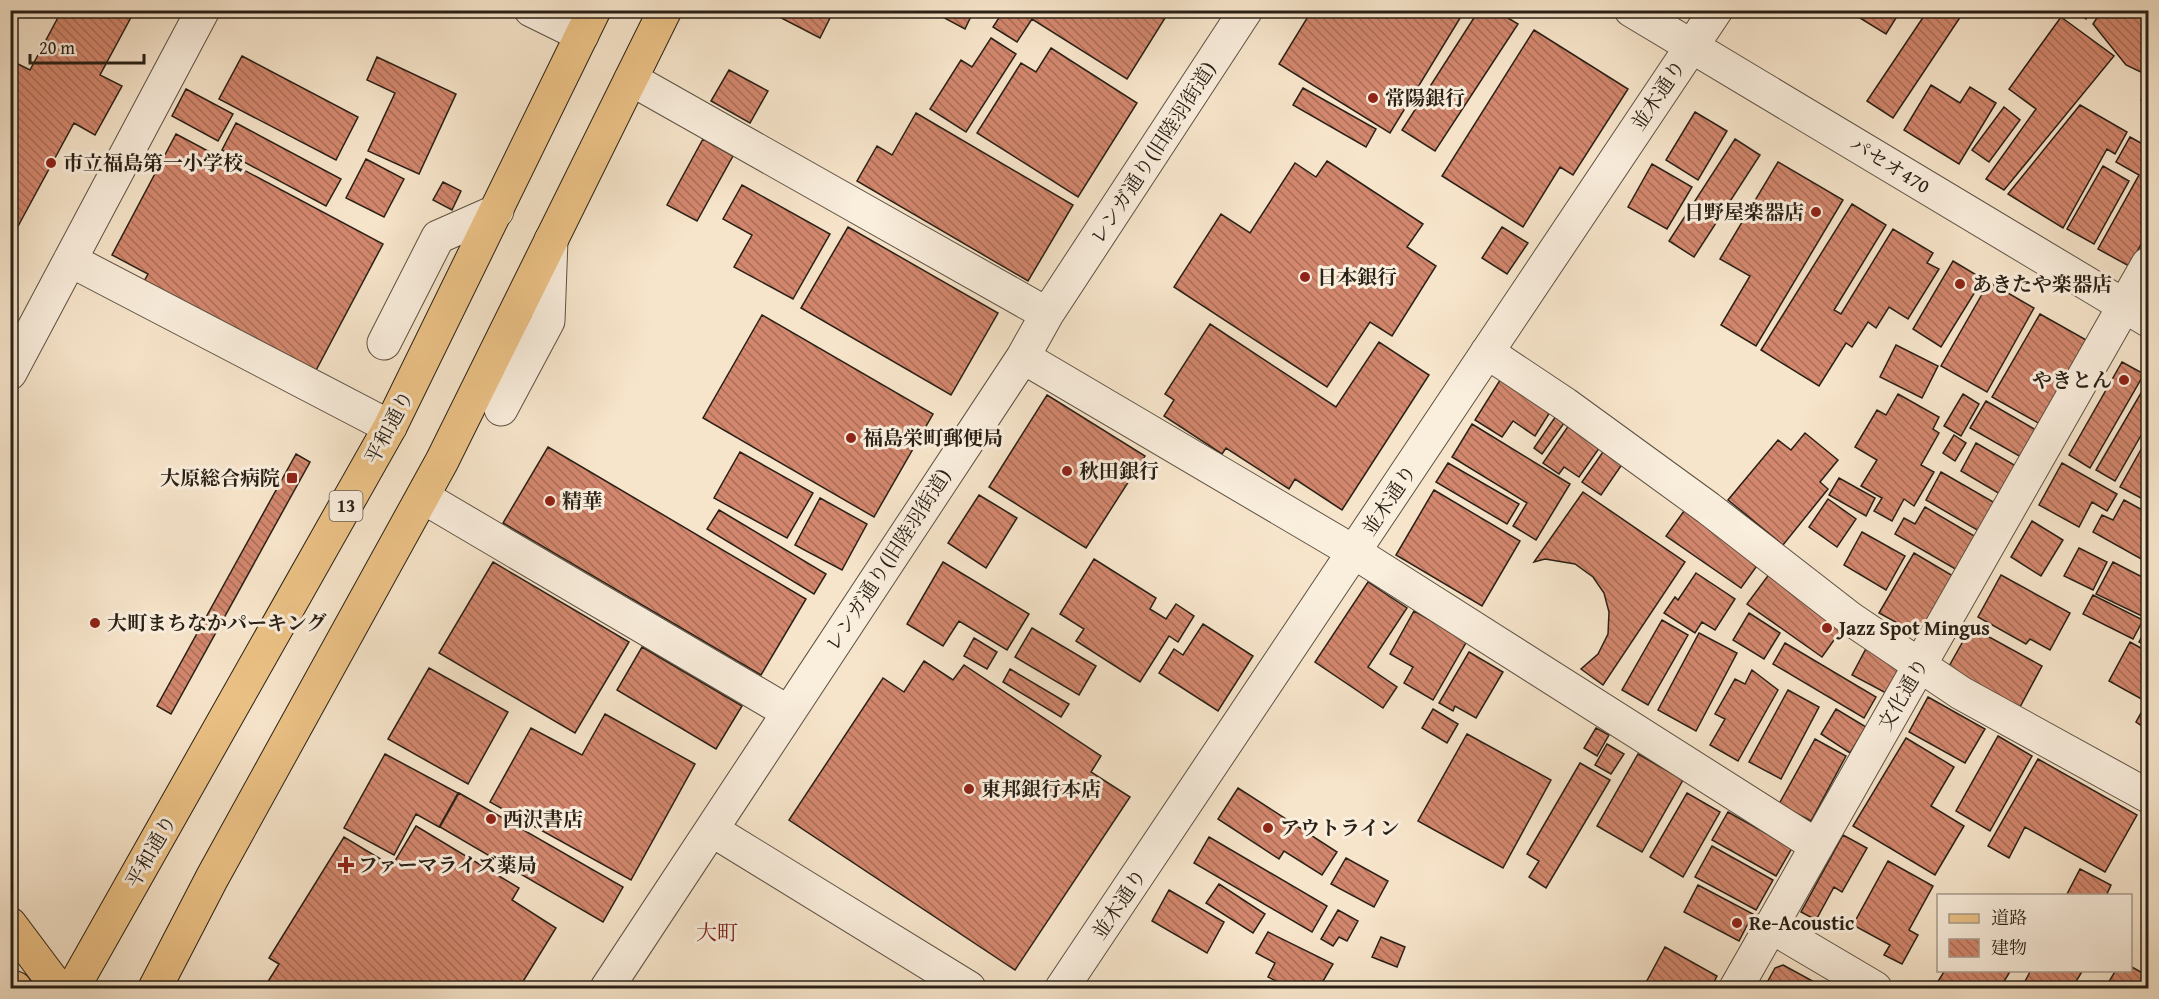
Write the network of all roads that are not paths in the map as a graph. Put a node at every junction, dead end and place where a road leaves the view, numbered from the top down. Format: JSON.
{"nodes":[{"id":1,"x":203,"y":10,"type":"edge"},
{"id":2,"x":531,"y":10,"type":"edge"},
{"id":3,"x":665,"y":10,"type":"edge"},
{"id":4,"x":1246,"y":10,"type":"edge"},
{"id":5,"x":1631,"y":10,"type":"edge"},
{"id":6,"x":1716,"y":10,"type":"edge"},
{"id":7,"x":588,"y":23,"type":"edge"},
{"id":8,"x":1691,"y":46,"type":"junction"},
{"id":9,"x":631,"y":79,"type":"junction"},
{"id":10,"x":497,"y":211,"type":"junction"},
{"id":11,"x":551,"y":240,"type":"junction"},
{"id":12,"x":70,"y":260,"type":"junction"},
{"id":13,"x":2148,"y":264,"type":"edge"},
{"id":14,"x":2136,"y":313,"type":"edge"},
{"id":15,"x":1047,"y":314,"type":"junction"},
{"id":16,"x":384,"y":343,"type":"dead end"},
{"id":17,"x":1487,"y":352,"type":"junction"},
{"id":18,"x":1023,"y":357,"type":"junction"},
{"id":19,"x":10,"y":373,"type":"edge"},
{"id":20,"x":501,"y":409,"type":"dead end"},
{"id":21,"x":390,"y":427,"type":"junction"},
{"id":22,"x":423,"y":497,"type":"junction"},
{"id":23,"x":1354,"y":552,"type":"junction"},
{"id":24,"x":1920,"y":665,"type":"junction"},
{"id":25,"x":788,"y":712,"type":"junction"},
{"id":26,"x":2148,"y":796,"type":"edge"},
{"id":27,"x":712,"y":830,"type":"junction"},
{"id":28,"x":1817,"y":846,"type":"junction"},
{"id":29,"x":10,"y":924,"type":"edge"},
{"id":30,"x":1770,"y":926,"type":"junction"},
{"id":31,"x":58,"y":988,"type":"edge"},
{"id":32,"x":73,"y":988,"type":"edge"},
{"id":33,"x":155,"y":988,"type":"edge"},
{"id":34,"x":607,"y":988,"type":"edge"},
{"id":35,"x":969,"y":988,"type":"edge"},
{"id":36,"x":1062,"y":988,"type":"edge"},
{"id":37,"x":1736,"y":988,"type":"edge"},
{"id":38,"x":1875,"y":988,"type":"edge"}],
"edges":[{"from":1,"to":12,"type":"street"},
{"from":2,"to":7,"type":"street"},
{"from":3,"to":9,"type":"main road"},
{"from":4,"to":15,"type":"street","name":"レンガ通り(旧陸羽街道)"},
{"from":5,"to":8,"type":"street","name":"パセオ470"},
{"from":6,"to":8,"type":"street","name":"並木通り"},
{"from":7,"to":10,"type":"main road","name":"平和通り","number":"13"},
{"from":8,"to":14,"type":"street","name":"パセオ470"},
{"from":8,"to":17,"type":"street","name":"並木通り"},
{"from":9,"to":11,"type":"main road"},
{"from":9,"to":15,"type":"street"},
{"from":10,"to":16,"type":"street"},
{"from":10,"to":21,"type":"main road","name":"平和通り","number":"13"},
{"from":11,"to":20,"type":"street"},
{"from":11,"to":22,"type":"main road"},
{"from":12,"to":19,"type":"street"},
{"from":12,"to":21,"type":"street"},
{"from":13,"to":14,"type":"street","name":"文化通り"},
{"from":14,"to":24,"type":"street","name":"文化通り"},
{"from":15,"to":18,"type":"street","name":"レンガ通り(旧陸羽街道)"},
{"from":17,"to":23,"type":"street","name":"並木通り"},
{"from":17,"to":24,"type":"street"},
{"from":18,"to":23,"type":"street"},
{"from":18,"to":25,"type":"street","name":"レンガ通り(旧陸羽街道)"},
{"from":21,"to":32,"type":"main road","name":"平和通り","number":"13"},
{"from":22,"to":25,"type":"street"},
{"from":22,"to":33,"type":"main road"},
{"from":23,"to":28,"type":"street"},
{"from":23,"to":36,"type":"street","name":"並木通り"},
{"from":24,"to":26,"type":"street"},
{"from":24,"to":28,"type":"street","name":"文化通り"},
{"from":25,"to":27,"type":"street","name":"レンガ通り(旧陸羽街道)"},
{"from":27,"to":34,"type":"street","name":"レンガ通り(旧陸羽街道)"},
{"from":27,"to":35,"type":"street"},
{"from":28,"to":30,"type":"street","name":"文化通り"},
{"from":29,"to":31,"type":"main road"},
{"from":30,"to":37,"type":"street","name":"文化通り"},
{"from":30,"to":38,"type":"street"}]}
